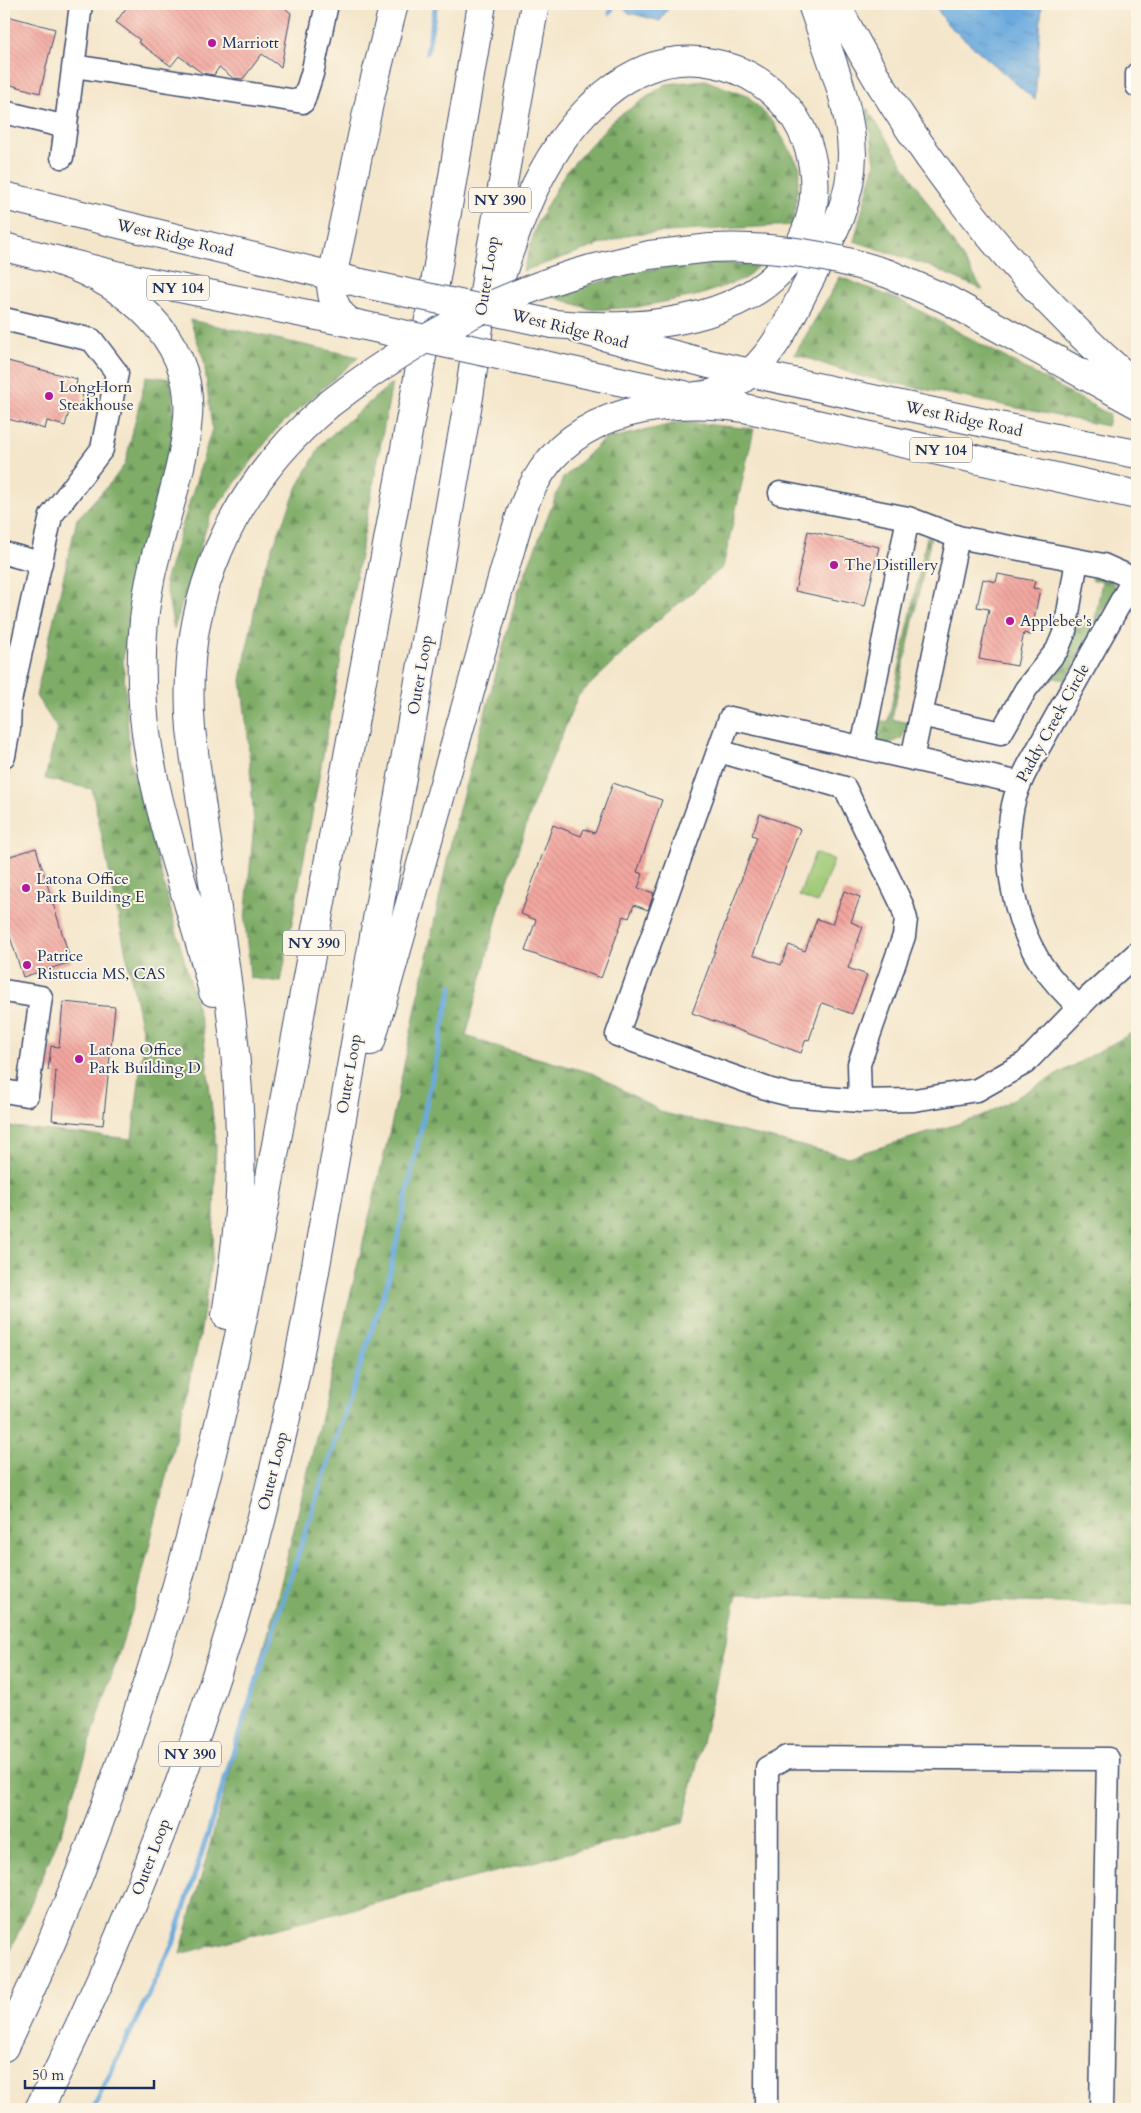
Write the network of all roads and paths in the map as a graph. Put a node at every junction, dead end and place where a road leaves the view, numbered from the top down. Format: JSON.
{"nodes":[{"id":1,"x":82,"y":4,"type":"edge"},
{"id":2,"x":327,"y":4,"type":"edge"},
{"id":3,"x":394,"y":4,"type":"edge"},
{"id":4,"x":482,"y":4,"type":"edge"},
{"id":5,"x":535,"y":4,"type":"edge"},
{"id":6,"x":812,"y":4,"type":"edge"},
{"id":7,"x":836,"y":4,"type":"edge"},
{"id":8,"x":74,"y":66,"type":"junction"},
{"id":9,"x":1137,"y":74,"type":"edge"},
{"id":10,"x":1137,"y":86,"type":"edge"},
{"id":11,"x":4,"y":112,"type":"edge"},
{"id":12,"x":66,"y":127,"type":"junction"},
{"id":13,"x":62,"y":157,"type":"dead end"},
{"id":14,"x":4,"y":196,"type":"edge"},
{"id":15,"x":4,"y":247,"type":"edge"},
{"id":16,"x":58,"y":261,"type":"junction"},
{"id":17,"x":332,"y":276,"type":"junction"},
{"id":18,"x":4,"y":320,"type":"edge"},
{"id":19,"x":352,"y":324,"type":"junction"},
{"id":20,"x":553,"y":324,"type":"junction"},
{"id":21,"x":750,"y":373,"type":"junction"},
{"id":22,"x":1137,"y":386,"type":"edge"},
{"id":23,"x":688,"y":396,"type":"junction"},
{"id":24,"x":469,"y":397,"type":"junction"},
{"id":25,"x":1137,"y":404,"type":"edge"},
{"id":26,"x":744,"y":408,"type":"junction"},
{"id":27,"x":1137,"y":454,"type":"edge"},
{"id":28,"x":780,"y":493,"type":"dead end"},
{"id":29,"x":1137,"y":495,"type":"edge"},
{"id":30,"x":908,"y":518,"type":"junction"},
{"id":31,"x":958,"y":537,"type":"junction"},
{"id":32,"x":4,"y":553,"type":"edge"},
{"id":33,"x":1077,"y":560,"type":"junction"},
{"id":34,"x":41,"y":563,"type":"junction"},
{"id":35,"x":1135,"y":580,"type":"edge"},
{"id":36,"x":921,"y":715,"type":"junction"},
{"id":37,"x":6,"y":729,"type":"edge"},
{"id":38,"x":862,"y":748,"type":"junction"},
{"id":39,"x":719,"y":750,"type":"junction"},
{"id":40,"x":4,"y":756,"type":"edge"},
{"id":41,"x":912,"y":759,"type":"junction"},
{"id":42,"x":1020,"y":783,"type":"junction"},
{"id":43,"x":1137,"y":953,"type":"edge"},
{"id":44,"x":4,"y":991,"type":"edge"},
{"id":45,"x":1079,"y":1007,"type":"junction"},
{"id":46,"x":4,"y":1091,"type":"edge"},
{"id":47,"x":860,"y":1101,"type":"junction"},
{"id":48,"x":238,"y":1123,"type":"junction"},
{"id":49,"x":324,"y":1222,"type":"junction"},
{"id":50,"x":183,"y":1563,"type":"junction"},
{"id":51,"x":4,"y":2046,"type":"edge"},
{"id":52,"x":39,"y":2109,"type":"edge"},
{"id":53,"x":766,"y":2109,"type":"edge"},
{"id":54,"x":1101,"y":2109,"type":"edge"}],
"edges":[{"from":1,"to":8,"type":"street"},
{"from":2,"to":8,"type":"street"},
{"from":3,"to":17,"type":"main road"},
{"from":4,"to":50,"type":"main road","number":"NY 390"},
{"from":5,"to":24,"type":"main road","name":"Outer Loop","number":"NY 390"},
{"from":6,"to":21,"type":"main road"},
{"from":7,"to":22,"type":"main road"},
{"from":8,"to":12,"type":"street"},
{"from":9,"to":10,"type":"street"},
{"from":11,"to":12,"type":"street"},
{"from":12,"to":13,"type":"street"},
{"from":14,"to":17,"type":"main road","name":"West Ridge Road","number":"NY 104"},
{"from":15,"to":16,"type":"main road","number":"NY 104"},
{"from":16,"to":19,"type":"main road","number":"NY 104"},
{"from":16,"to":48,"type":"main road"},
{"from":17,"to":19,"type":"main road"},
{"from":17,"to":20,"type":"main road","name":"West Ridge Road","number":"NY 104","bridge":true},
{"from":18,"to":34,"type":"street"},
{"from":19,"to":23,"type":"main road","number":"NY 104","bridge":true},
{"from":20,"to":21,"type":"main road","name":"West Ridge Road","number":"NY 104"},
{"from":20,"to":24,"type":"main road"},
{"from":21,"to":23,"type":"main road"},
{"from":21,"to":27,"type":"main road","name":"West Ridge Road","number":"NY 104"},
{"from":23,"to":26,"type":"main road","number":"NY 104"},
{"from":24,"to":49,"type":"main road","name":"Outer Loop","number":"NY 390"},
{"from":25,"to":48,"type":"main road","bridge":true},
{"from":26,"to":29,"type":"main road","number":"NY 104"},
{"from":26,"to":49,"type":"main road"},
{"from":28,"to":30,"type":"street"},
{"from":30,"to":31,"type":"street"},
{"from":30,"to":38,"type":"street"},
{"from":31,"to":33,"type":"street"},
{"from":31,"to":36,"type":"street"},
{"from":32,"to":34,"type":"street"},
{"from":33,"to":35,"type":"street"},
{"from":33,"to":36,"type":"street"},
{"from":34,"to":37,"type":"street"},
{"from":35,"to":42,"type":"street","name":"Paddy Creek Circle"},
{"from":36,"to":41,"type":"street"},
{"from":37,"to":40,"type":"street"},
{"from":38,"to":39,"type":"street"},
{"from":38,"to":41,"type":"street"},
{"from":39,"to":47,"type":"street"},
{"from":39,"to":47,"type":"street"},
{"from":41,"to":42,"type":"street"},
{"from":42,"to":45,"type":"street","name":"Paddy Creek Circle"},
{"from":43,"to":45,"type":"street"},
{"from":44,"to":46,"type":"street"},
{"from":45,"to":47,"type":"street"},
{"from":48,"to":50,"type":"main road"},
{"from":49,"to":52,"type":"main road","name":"Outer Loop","number":"NY 390"},
{"from":50,"to":51,"type":"main road","number":"NY 390"},
{"from":53,"to":54,"type":"street"}]}
